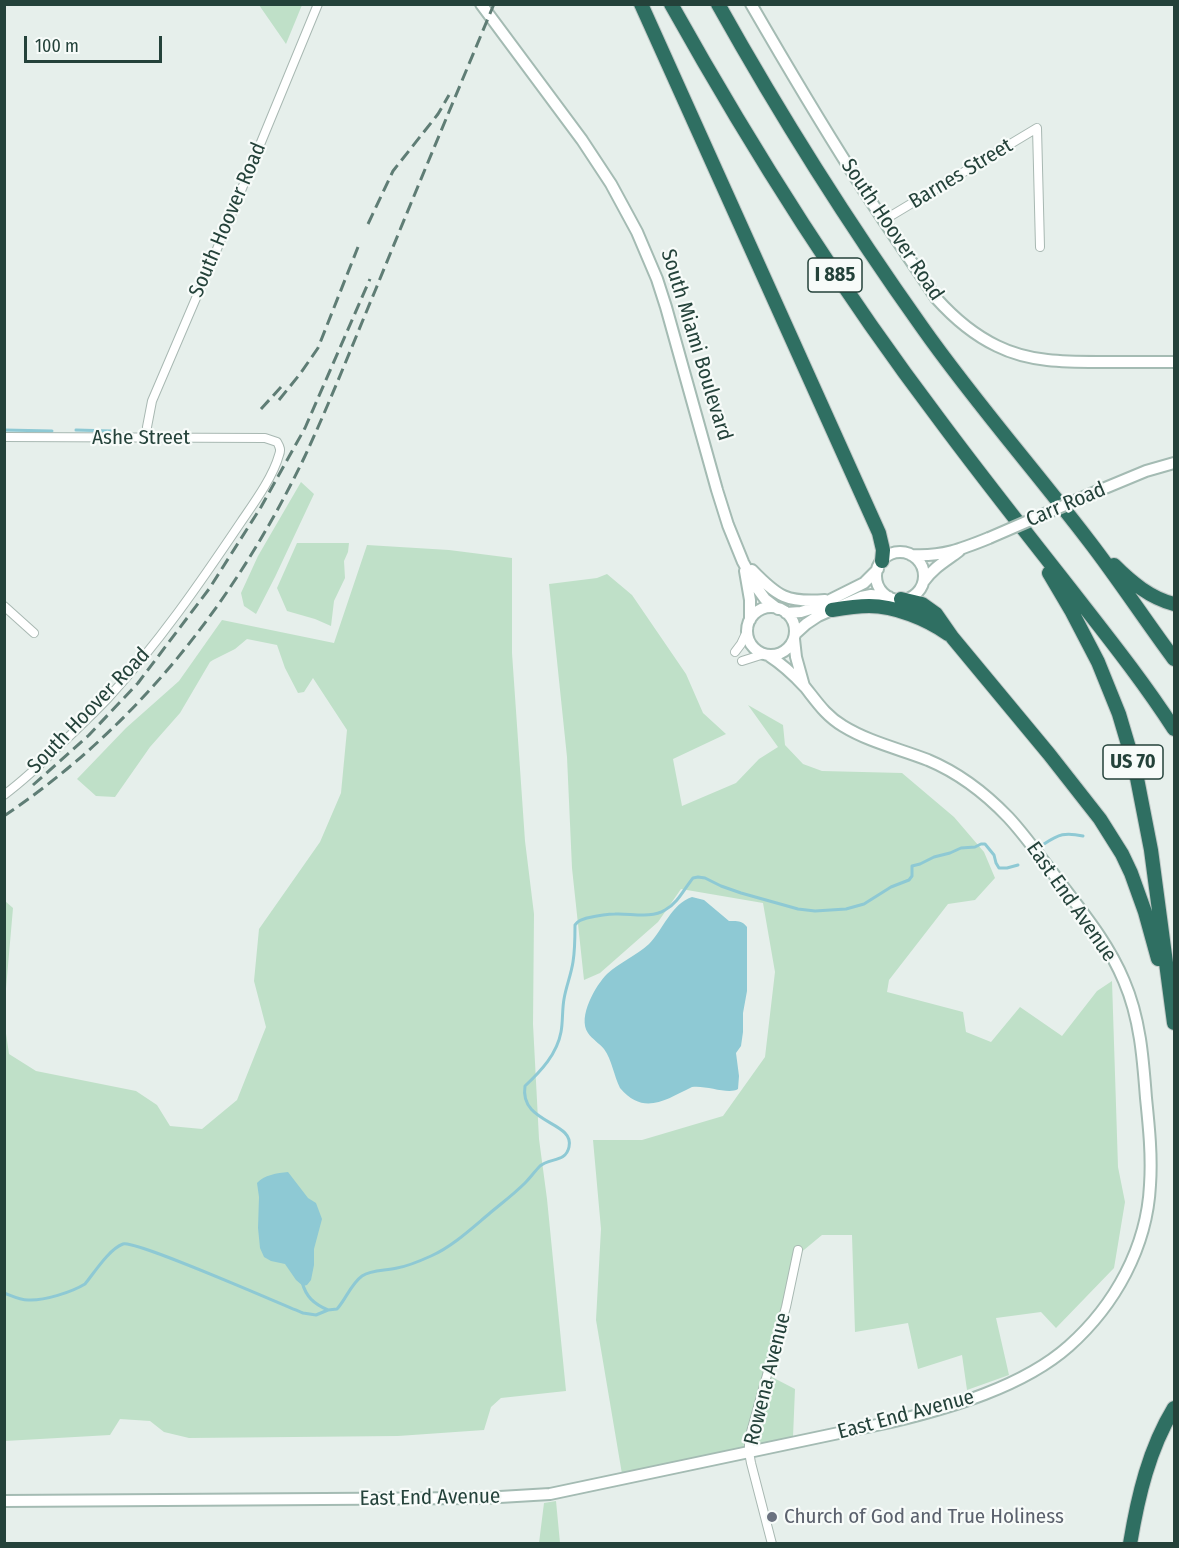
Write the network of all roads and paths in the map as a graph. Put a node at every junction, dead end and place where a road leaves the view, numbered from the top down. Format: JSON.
{"nodes":[{"id":1,"x":318,"y":4,"type":"edge"},
{"id":2,"x":481,"y":4,"type":"edge"},
{"id":3,"x":641,"y":4,"type":"edge"},
{"id":4,"x":671,"y":4,"type":"edge"},
{"id":5,"x":718,"y":4,"type":"edge"},
{"id":6,"x":751,"y":4,"type":"edge"},
{"id":7,"x":884,"y":220,"type":"junction"},
{"id":8,"x":1040,"y":247,"type":"dead end"},
{"id":9,"x":1174,"y":362,"type":"edge"},
{"id":10,"x":4,"y":437,"type":"edge"},
{"id":11,"x":147,"y":437,"type":"junction"},
{"id":12,"x":277,"y":442,"type":"joint"},
{"id":13,"x":1174,"y":463,"type":"edge"},
{"id":14,"x":1023,"y":529,"type":"junction"},
{"id":15,"x":1090,"y":542,"type":"junction"},
{"id":16,"x":960,"y":550,"type":"junction"},
{"id":17,"x":911,"y":555,"type":"junction"},
{"id":18,"x":743,"y":562,"type":"junction"},
{"id":19,"x":880,"y":565,"type":"junction"},
{"id":20,"x":923,"y":583,"type":"junction"},
{"id":21,"x":896,"y":598,"type":"junction"},
{"id":22,"x":832,"y":604,"type":"junction"},
{"id":23,"x":1174,"y":604,"type":"edge"},
{"id":24,"x":4,"y":606,"type":"edge"},
{"id":25,"x":782,"y":611,"type":"junction"},
{"id":26,"x":749,"y":625,"type":"junction"},
{"id":27,"x":34,"y":633,"type":"dead end"},
{"id":28,"x":794,"y":637,"type":"junction"},
{"id":29,"x":952,"y":637,"type":"junction"},
{"id":30,"x":735,"y":652,"type":"dead end"},
{"id":31,"x":766,"y":654,"type":"junction"},
{"id":32,"x":1174,"y":659,"type":"edge"},
{"id":33,"x":742,"y":662,"type":"dead end"},
{"id":34,"x":804,"y":686,"type":"junction"},
{"id":35,"x":1174,"y":729,"type":"edge"},
{"id":36,"x":4,"y":795,"type":"edge"},
{"id":37,"x":1174,"y":1019,"type":"edge"},
{"id":38,"x":798,"y":1250,"type":"dead end"},
{"id":39,"x":1174,"y":1408,"type":"edge"},
{"id":40,"x":749,"y":1452,"type":"junction"},
{"id":41,"x":4,"y":1501,"type":"edge"},
{"id":42,"x":771,"y":1544,"type":"edge"},
{"id":43,"x":1130,"y":1544,"type":"edge"}],
"edges":[{"from":1,"to":11,"type":"street","name":"South Hoover Road"},
{"from":2,"to":18,"type":"street","name":"South Miami Boulevard"},
{"from":3,"to":19,"type":"highway"},
{"from":4,"to":14,"type":"highway","number":"I 885"},
{"from":5,"to":15,"type":"highway","number":"I 885"},
{"from":6,"to":7,"type":"street","name":"South Hoover Road"},
{"from":7,"to":8,"type":"street","name":"Barnes Street"},
{"from":7,"to":9,"type":"street","name":"South Hoover Road"},
{"from":10,"to":11,"type":"street","name":"Ashe Street"},
{"from":11,"to":12,"type":"street","name":"Ashe Street"},
{"from":12,"to":36,"type":"street","name":"South Hoover Road"},
{"from":13,"to":16,"type":"street","name":"Carr Road","bridge":true},
{"from":14,"to":35,"type":"highway","number":"I 885"},
{"from":14,"to":37,"type":"highway","number":"US 70"},
{"from":15,"to":23,"type":"highway"},
{"from":15,"to":32,"type":"highway","number":"I 885"},
{"from":16,"to":17,"type":"street","name":"Carr Road"},
{"from":16,"to":20,"type":"street","name":"Carr Road"},
{"from":17,"to":19,"type":"street"},
{"from":17,"to":20,"type":"street"},
{"from":18,"to":22,"type":"street"},
{"from":18,"to":25,"type":"street","name":"South Miami Boulevard"},
{"from":18,"to":26,"type":"street","name":"South Miami Boulevard"},
{"from":19,"to":21,"type":"street"},
{"from":19,"to":22,"type":"street"},
{"from":20,"to":21,"type":"street"},
{"from":21,"to":22,"type":"street"},
{"from":21,"to":29,"type":"highway"},
{"from":22,"to":25,"type":"street"},
{"from":22,"to":28,"type":"street"},
{"from":22,"to":29,"type":"highway"},
{"from":24,"to":27,"type":"street"},
{"from":25,"to":26,"type":"street"},
{"from":25,"to":28,"type":"street"},
{"from":26,"to":30,"type":"street"},
{"from":26,"to":31,"type":"street"},
{"from":28,"to":31,"type":"street"},
{"from":28,"to":34,"type":"street","name":"East End Avenue"},
{"from":29,"to":37,"type":"highway"},
{"from":31,"to":33,"type":"street"},
{"from":31,"to":34,"type":"street","name":"East End Avenue"},
{"from":34,"to":40,"type":"street","name":"East End Avenue"},
{"from":38,"to":40,"type":"street","name":"Rowena Avenue"},
{"from":39,"to":43,"type":"highway"},
{"from":40,"to":41,"type":"street","name":"East End Avenue"},
{"from":40,"to":42,"type":"street","name":"Rowena Avenue"}]}
